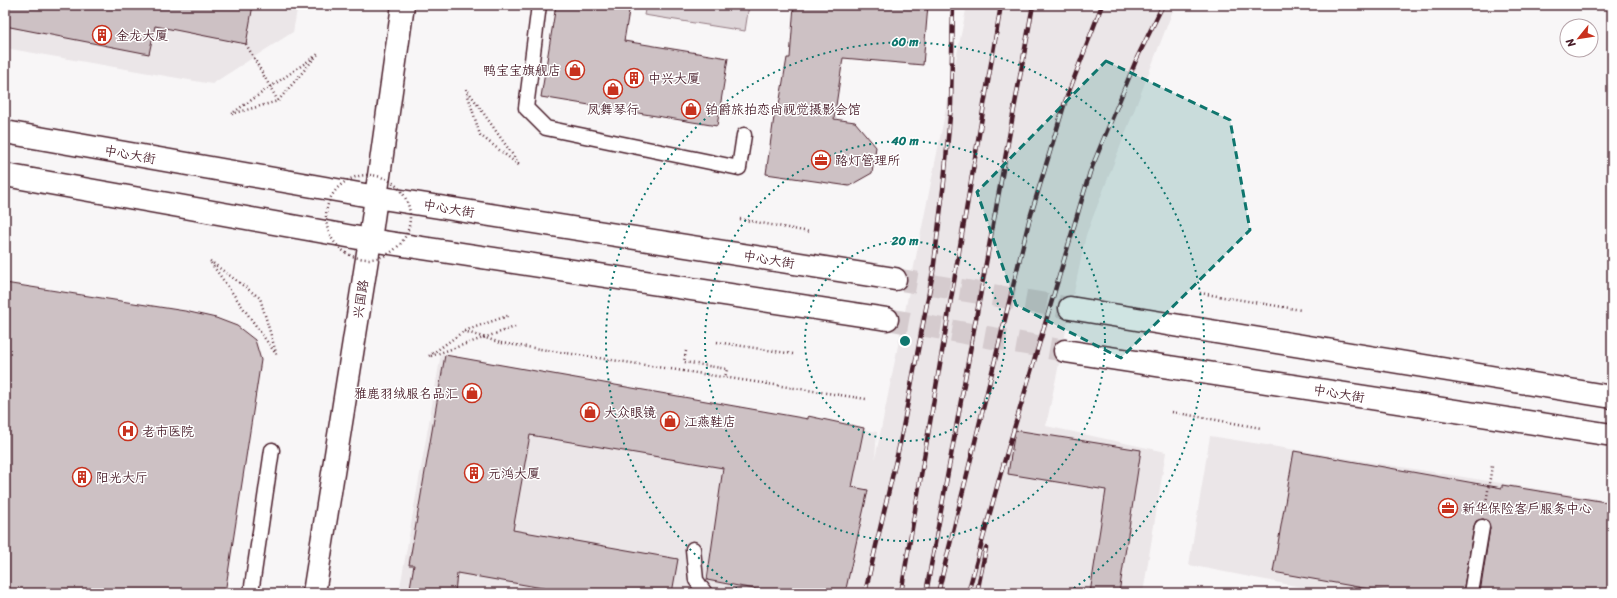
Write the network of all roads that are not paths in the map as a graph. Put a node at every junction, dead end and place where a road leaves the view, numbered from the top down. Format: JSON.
{"nodes":[{"id":1,"x":403,"y":5,"type":"edge"},
{"id":2,"x":539,"y":5,"type":"edge"},
{"id":3,"x":5,"y":132,"type":"edge"},
{"id":4,"x":744,"y":135,"type":"dead end"},
{"id":5,"x":5,"y":175,"type":"edge"},
{"id":6,"x":376,"y":197,"type":"junction"},
{"id":7,"x":370,"y":240,"type":"junction"},
{"id":8,"x":895,"y":279,"type":"tunnel mouth"},
{"id":9,"x":1070,"y":308,"type":"tunnel mouth"},
{"id":10,"x":887,"y":319,"type":"tunnel mouth"},
{"id":11,"x":1065,"y":351,"type":"tunnel mouth"},
{"id":12,"x":1612,"y":397,"type":"edge"},
{"id":13,"x":1612,"y":435,"type":"edge"},
{"id":14,"x":272,"y":450,"type":"dead end"},
{"id":15,"x":1482,"y":527,"type":"road end"},
{"id":16,"x":693,"y":549,"type":"dead end"},
{"id":17,"x":250,"y":593,"type":"edge"},
{"id":18,"x":314,"y":593,"type":"edge"},
{"id":19,"x":705,"y":593,"type":"edge"},
{"id":20,"x":1470,"y":593,"type":"edge"}],
"edges":[{"from":1,"to":6,"type":"main road","name":"兴国路"},
{"from":2,"to":4,"type":"lane"},
{"from":3,"to":6,"type":"main road","name":"中心大街"},
{"from":5,"to":7,"type":"main road"},
{"from":6,"to":7,"type":"main road","name":"兴国路"},
{"from":6,"to":8,"type":"main road","name":"中心大街"},
{"from":7,"to":10,"type":"main road"},
{"from":7,"to":18,"type":"main road","name":"兴国路"},
{"from":9,"to":12,"type":"main road"},
{"from":11,"to":13,"type":"main road","name":"中心大街"},
{"from":14,"to":17,"type":"lane"},
{"from":15,"to":20,"type":"lane"},
{"from":16,"to":19,"type":"lane"}]}
